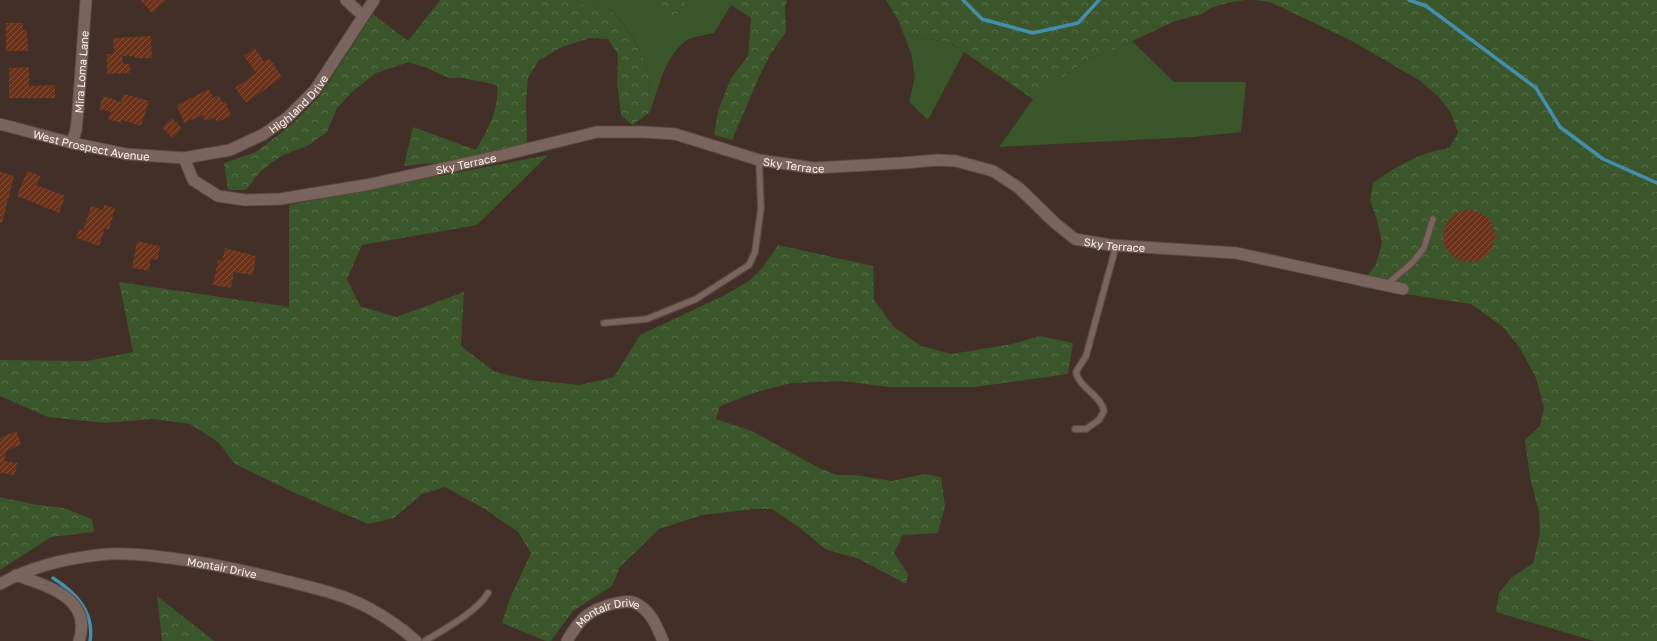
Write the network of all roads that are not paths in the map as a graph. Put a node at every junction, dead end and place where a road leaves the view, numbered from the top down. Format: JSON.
{"nodes":[{"id":1,"x":86,"y":0,"type":"edge"},
{"id":2,"x":346,"y":0,"type":"edge"},
{"id":3,"x":374,"y":0,"type":"edge"},
{"id":4,"x":363,"y":16,"type":"junction"},
{"id":5,"x":0,"y":124,"type":"edge"},
{"id":6,"x":72,"y":143,"type":"junction"},
{"id":7,"x":184,"y":158,"type":"junction"},
{"id":8,"x":758,"y":160,"type":"junction"},
{"id":9,"x":1433,"y":219,"type":"dead end"},
{"id":10,"x":1116,"y":246,"type":"junction"},
{"id":11,"x":1386,"y":285,"type":"junction"},
{"id":12,"x":1403,"y":289,"type":"dead end"},
{"id":13,"x":604,"y":323,"type":"dead end"},
{"id":14,"x":1075,"y":428,"type":"dead end"},
{"id":15,"x":16,"y":575,"type":"junction"},
{"id":16,"x":0,"y":584,"type":"edge"},
{"id":17,"x":488,"y":593,"type":"dead end"},
{"id":18,"x":79,"y":641,"type":"edge"},
{"id":19,"x":416,"y":641,"type":"edge"},
{"id":20,"x":425,"y":641,"type":"edge"},
{"id":21,"x":567,"y":641,"type":"edge"},
{"id":22,"x":663,"y":641,"type":"edge"}],
"edges":[{"from":1,"to":6,"type":"street","name":"Mira Loma Lane"},
{"from":2,"to":4,"type":"street"},
{"from":3,"to":4,"type":"street","name":"Highland Drive"},
{"from":4,"to":7,"type":"street","name":"Highland Drive"},
{"from":5,"to":6,"type":"street","name":"West Prospect Avenue"},
{"from":6,"to":7,"type":"street","name":"West Prospect Avenue"},
{"from":7,"to":8,"type":"street","name":"Sky Terrace"},
{"from":8,"to":10,"type":"street","name":"Sky Terrace"},
{"from":8,"to":13,"type":"lane"},
{"from":9,"to":11,"type":"lane"},
{"from":10,"to":11,"type":"street","name":"Sky Terrace"},
{"from":10,"to":14,"type":"lane"},
{"from":11,"to":12,"type":"street","name":"Sky Terrace"},
{"from":15,"to":16,"type":"street","name":"Montair Drive"},
{"from":15,"to":18,"type":"street"},
{"from":15,"to":19,"type":"street","name":"Montair Drive"},
{"from":17,"to":20,"type":"lane"},
{"from":21,"to":22,"type":"street","name":"Montair Drive"}]}
